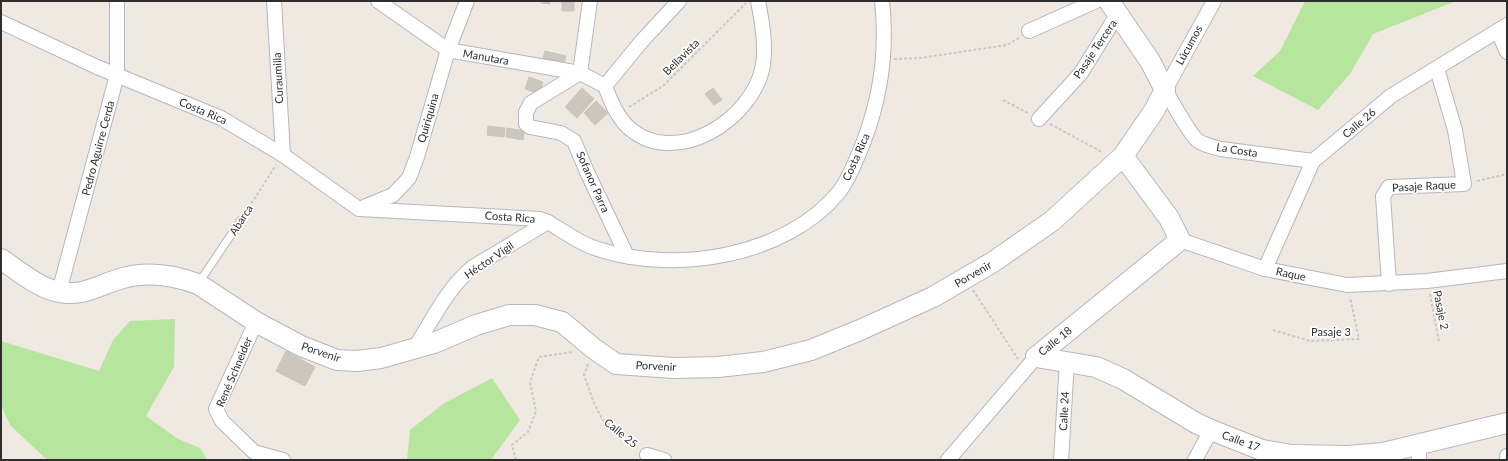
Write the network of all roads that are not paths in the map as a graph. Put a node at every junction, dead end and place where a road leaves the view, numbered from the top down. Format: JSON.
{"nodes":[{"id":1,"x":117,"y":1,"type":"edge"},
{"id":2,"x":274,"y":1,"type":"edge"},
{"id":3,"x":378,"y":1,"type":"edge"},
{"id":4,"x":466,"y":1,"type":"edge"},
{"id":5,"x":590,"y":1,"type":"edge"},
{"id":6,"x":679,"y":1,"type":"edge"},
{"id":7,"x":758,"y":1,"type":"edge"},
{"id":8,"x":882,"y":1,"type":"edge"},
{"id":9,"x":1096,"y":1,"type":"edge"},
{"id":10,"x":1214,"y":1,"type":"edge"},
{"id":11,"x":1113,"y":8,"type":"edge"},
{"id":12,"x":1,"y":22,"type":"edge"},
{"id":13,"x":1502,"y":28,"type":"edge"},
{"id":14,"x":1029,"y":31,"type":"road end"},
{"id":15,"x":448,"y":50,"type":"junction"},
{"id":16,"x":1507,"y":52,"type":"edge"},
{"id":17,"x":1437,"y":69,"type":"junction"},
{"id":18,"x":580,"y":73,"type":"junction"},
{"id":19,"x":117,"y":75,"type":"junction"},
{"id":20,"x":605,"y":86,"type":"junction"},
{"id":21,"x":1165,"y":90,"type":"junction"},
{"id":22,"x":1039,"y":119,"type":"road end"},
{"id":23,"x":283,"y":155,"type":"junction"},
{"id":24,"x":1123,"y":156,"type":"junction"},
{"id":25,"x":1313,"y":161,"type":"junction"},
{"id":26,"x":359,"y":208,"type":"junction"},
{"id":27,"x":242,"y":220,"type":"road end"},
{"id":28,"x":548,"y":222,"type":"junction"},
{"id":29,"x":1180,"y":240,"type":"junction"},
{"id":30,"x":627,"y":256,"type":"junction"},
{"id":31,"x":1,"y":259,"type":"edge"},
{"id":32,"x":1265,"y":269,"type":"junction"},
{"id":33,"x":1507,"y":271,"type":"edge"},
{"id":34,"x":198,"y":284,"type":"junction"},
{"id":35,"x":1389,"y":284,"type":"junction"},
{"id":36,"x":59,"y":292,"type":"junction"},
{"id":37,"x":256,"y":322,"type":"junction"},
{"id":38,"x":414,"y":349,"type":"junction"},
{"id":39,"x":1067,"y":362,"type":"junction"},
{"id":40,"x":1030,"y":363,"type":"junction"},
{"id":41,"x":1507,"y":423,"type":"edge"},
{"id":42,"x":1211,"y":430,"type":"junction"},
{"id":43,"x":1419,"y":452,"type":"edge"},
{"id":44,"x":647,"y":455,"type":"road end"},
{"id":45,"x":1507,"y":456,"type":"edge"},
{"id":46,"x":283,"y":460,"type":"edge"},
{"id":47,"x":664,"y":460,"type":"edge"},
{"id":48,"x":948,"y":460,"type":"edge"},
{"id":49,"x":1061,"y":460,"type":"edge"},
{"id":50,"x":1195,"y":460,"type":"edge"},
{"id":51,"x":1507,"y":460,"type":"edge"}],
"edges":[{"from":1,"to":19,"type":"street","name":"Pedro Aguirre Cerda"},
{"from":2,"to":23,"type":"street","name":"Curaumilla"},
{"from":3,"to":15,"type":"street","name":"Manutara"},
{"from":4,"to":15,"type":"street","name":"Quiriquina"},
{"from":5,"to":18,"type":"street"},
{"from":6,"to":20,"type":"street"},
{"from":7,"to":20,"type":"street"},
{"from":8,"to":30,"type":"street","name":"Costa Rica"},
{"from":9,"to":14,"type":"street"},
{"from":10,"to":21,"type":"street","name":"Lúcumos"},
{"from":11,"to":21,"type":"street"},
{"from":11,"to":22,"type":"street","name":"Pasaje Tercera"},
{"from":12,"to":19,"type":"street","name":"Costa Rica"},
{"from":13,"to":16,"type":"street"},
{"from":13,"to":17,"type":"street","name":"Calle 26"},
{"from":15,"to":18,"type":"street","name":"Manutara"},
{"from":15,"to":26,"type":"street","name":"Quiriquina"},
{"from":17,"to":25,"type":"street","name":"Calle 26"},
{"from":17,"to":35,"type":"street","name":"Pasaje Raque"},
{"from":18,"to":20,"type":"street","name":"Manutara"},
{"from":18,"to":30,"type":"street","name":"Sofanor Parra"},
{"from":19,"to":23,"type":"street","name":"Costa Rica"},
{"from":19,"to":36,"type":"street","name":"Pedro Aguirre Cerda"},
{"from":21,"to":24,"type":"street","name":"Porvenir"},
{"from":21,"to":25,"type":"street","name":"La Costa"},
{"from":23,"to":26,"type":"street","name":"Costa Rica"},
{"from":24,"to":29,"type":"street"},
{"from":24,"to":38,"type":"street","name":"Porvenir"},
{"from":25,"to":32,"type":"street","name":"Calle 26"},
{"from":26,"to":28,"type":"street","name":"Costa Rica"},
{"from":27,"to":34,"type":"lane","name":"Abarca"},
{"from":28,"to":30,"type":"street","name":"Costa Rica"},
{"from":28,"to":38,"type":"street","name":"Héctor Vigil"},
{"from":29,"to":32,"type":"street","name":"Raque"},
{"from":29,"to":40,"type":"street","name":"Calle 18"},
{"from":31,"to":36,"type":"street","name":"Porvenir"},
{"from":32,"to":35,"type":"street","name":"Raque"},
{"from":33,"to":35,"type":"street","name":"Raque"},
{"from":34,"to":36,"type":"street","name":"Porvenir"},
{"from":34,"to":37,"type":"street","name":"Porvenir"},
{"from":37,"to":38,"type":"street","name":"Porvenir"},
{"from":37,"to":46,"type":"street","name":"René Schneider"},
{"from":39,"to":40,"type":"street","name":"Calle 17"},
{"from":39,"to":42,"type":"street","name":"Calle 17"},
{"from":39,"to":49,"type":"street","name":"Calle 24"},
{"from":40,"to":48,"type":"street","name":"Calle 18"},
{"from":41,"to":43,"type":"street","name":"Calle 17"},
{"from":42,"to":43,"type":"street","name":"Calle 17"},
{"from":42,"to":50,"type":"street"},
{"from":44,"to":47,"type":"street","name":"Calle 25"},
{"from":45,"to":51,"type":"street"}]}
